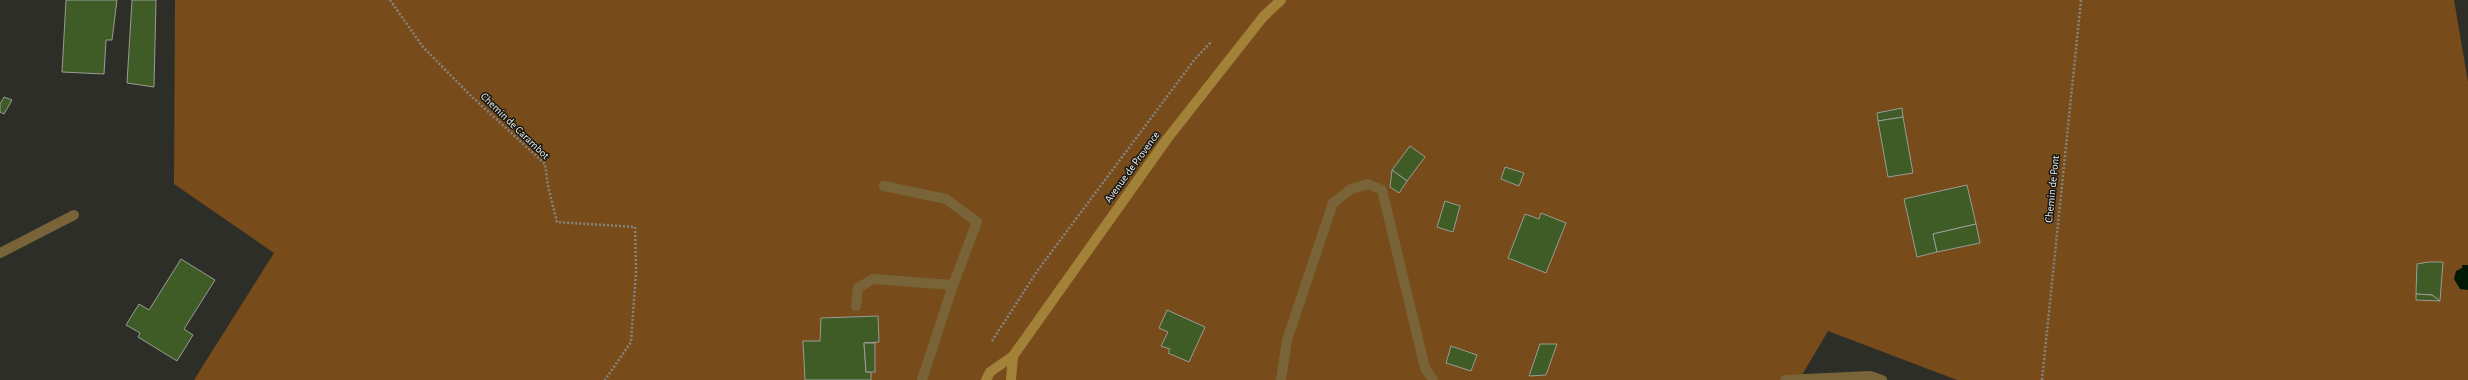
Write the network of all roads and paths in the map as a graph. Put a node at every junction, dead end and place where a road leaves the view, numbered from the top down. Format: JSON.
{"nodes":[{"id":1,"x":390,"y":0,"type":"edge"},
{"id":2,"x":1281,"y":0,"type":"edge"},
{"id":3,"x":2081,"y":0,"type":"edge"},
{"id":4,"x":884,"y":186,"type":"dead end"},
{"id":5,"x":74,"y":215,"type":"dead end"},
{"id":6,"x":0,"y":253,"type":"edge"},
{"id":7,"x":953,"y":285,"type":"junction"},
{"id":8,"x":856,"y":306,"type":"dead end"},
{"id":9,"x":1013,"y":356,"type":"junction"},
{"id":10,"x":605,"y":380,"type":"edge"},
{"id":11,"x":922,"y":380,"type":"edge"},
{"id":12,"x":986,"y":380,"type":"edge"},
{"id":13,"x":1011,"y":380,"type":"edge"},
{"id":14,"x":1281,"y":380,"type":"edge"},
{"id":15,"x":1433,"y":380,"type":"edge"},
{"id":16,"x":1785,"y":380,"type":"edge"},
{"id":17,"x":1882,"y":380,"type":"edge"},
{"id":18,"x":2042,"y":380,"type":"edge"}],
"edges":[{"from":1,"to":10,"type":"path","name":"Chemin de Carambot"},
{"from":2,"to":9,"type":"main road","name":"Avenue de Provence"},
{"from":3,"to":18,"type":"path","name":"Chemin de Pont"},
{"from":4,"to":7,"type":"street"},
{"from":5,"to":6,"type":"street"},
{"from":7,"to":8,"type":"street"},
{"from":7,"to":11,"type":"street"},
{"from":9,"to":12,"type":"main road","name":"Avenue de Provence"},
{"from":9,"to":13,"type":"main road"},
{"from":14,"to":15,"type":"street"},
{"from":16,"to":17,"type":"street"}]}
